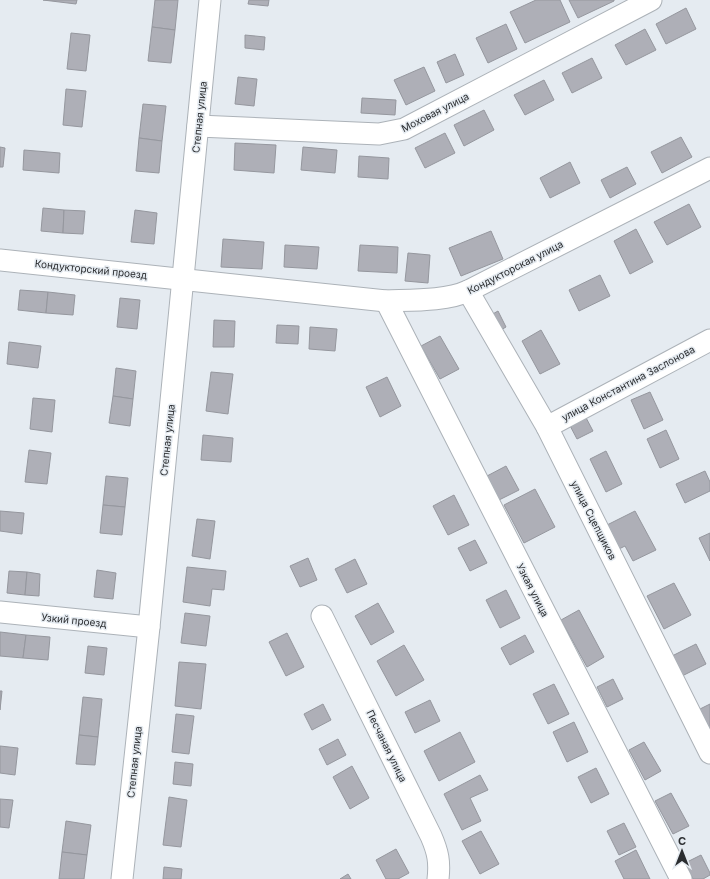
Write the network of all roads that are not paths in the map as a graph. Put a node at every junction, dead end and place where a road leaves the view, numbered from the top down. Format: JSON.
{"nodes":[{"id":1,"x":210,"y":0,"type":"edge"},
{"id":2,"x":651,"y":0,"type":"edge"},
{"id":3,"x":198,"y":126,"type":"junction"},
{"id":4,"x":710,"y":168,"type":"edge"},
{"id":5,"x":0,"y":260,"type":"edge"},
{"id":6,"x":183,"y":279,"type":"junction"},
{"id":7,"x":468,"y":291,"type":"junction"},
{"id":8,"x":386,"y":301,"type":"junction"},
{"id":9,"x":710,"y":340,"type":"edge"},
{"id":10,"x":547,"y":427,"type":"junction"},
{"id":11,"x":0,"y":612,"type":"edge"},
{"id":12,"x":322,"y":616,"type":"dead end"},
{"id":13,"x":148,"y":627,"type":"junction"},
{"id":14,"x":710,"y":753,"type":"edge"},
{"id":15,"x":122,"y":879,"type":"edge"},
{"id":16,"x":438,"y":879,"type":"edge"},
{"id":17,"x":681,"y":879,"type":"edge"}],
"edges":[{"from":1,"to":3,"type":"street","name":"Степная улица"},
{"from":2,"to":3,"type":"street","name":"Моховая улица"},
{"from":3,"to":6,"type":"street","name":"Степная улица"},
{"from":4,"to":7,"type":"street","name":"Кондукторская улица"},
{"from":5,"to":6,"type":"street","name":"Кондукторский проезд"},
{"from":6,"to":8,"type":"street","name":"Кондукторская улица"},
{"from":6,"to":13,"type":"street","name":"Степная улица"},
{"from":7,"to":8,"type":"street","name":"Кондукторская улица"},
{"from":7,"to":10,"type":"street","name":"улица Сцепщиков"},
{"from":8,"to":17,"type":"street","name":"Узкая улица"},
{"from":9,"to":10,"type":"street","name":"улица Константина Заслонова"},
{"from":10,"to":14,"type":"street","name":"улица Сцепщиков"},
{"from":11,"to":13,"type":"street","name":"Узкий проезд"},
{"from":12,"to":16,"type":"street","name":"Песчаная улица"},
{"from":13,"to":15,"type":"street","name":"Степная улица"}]}
